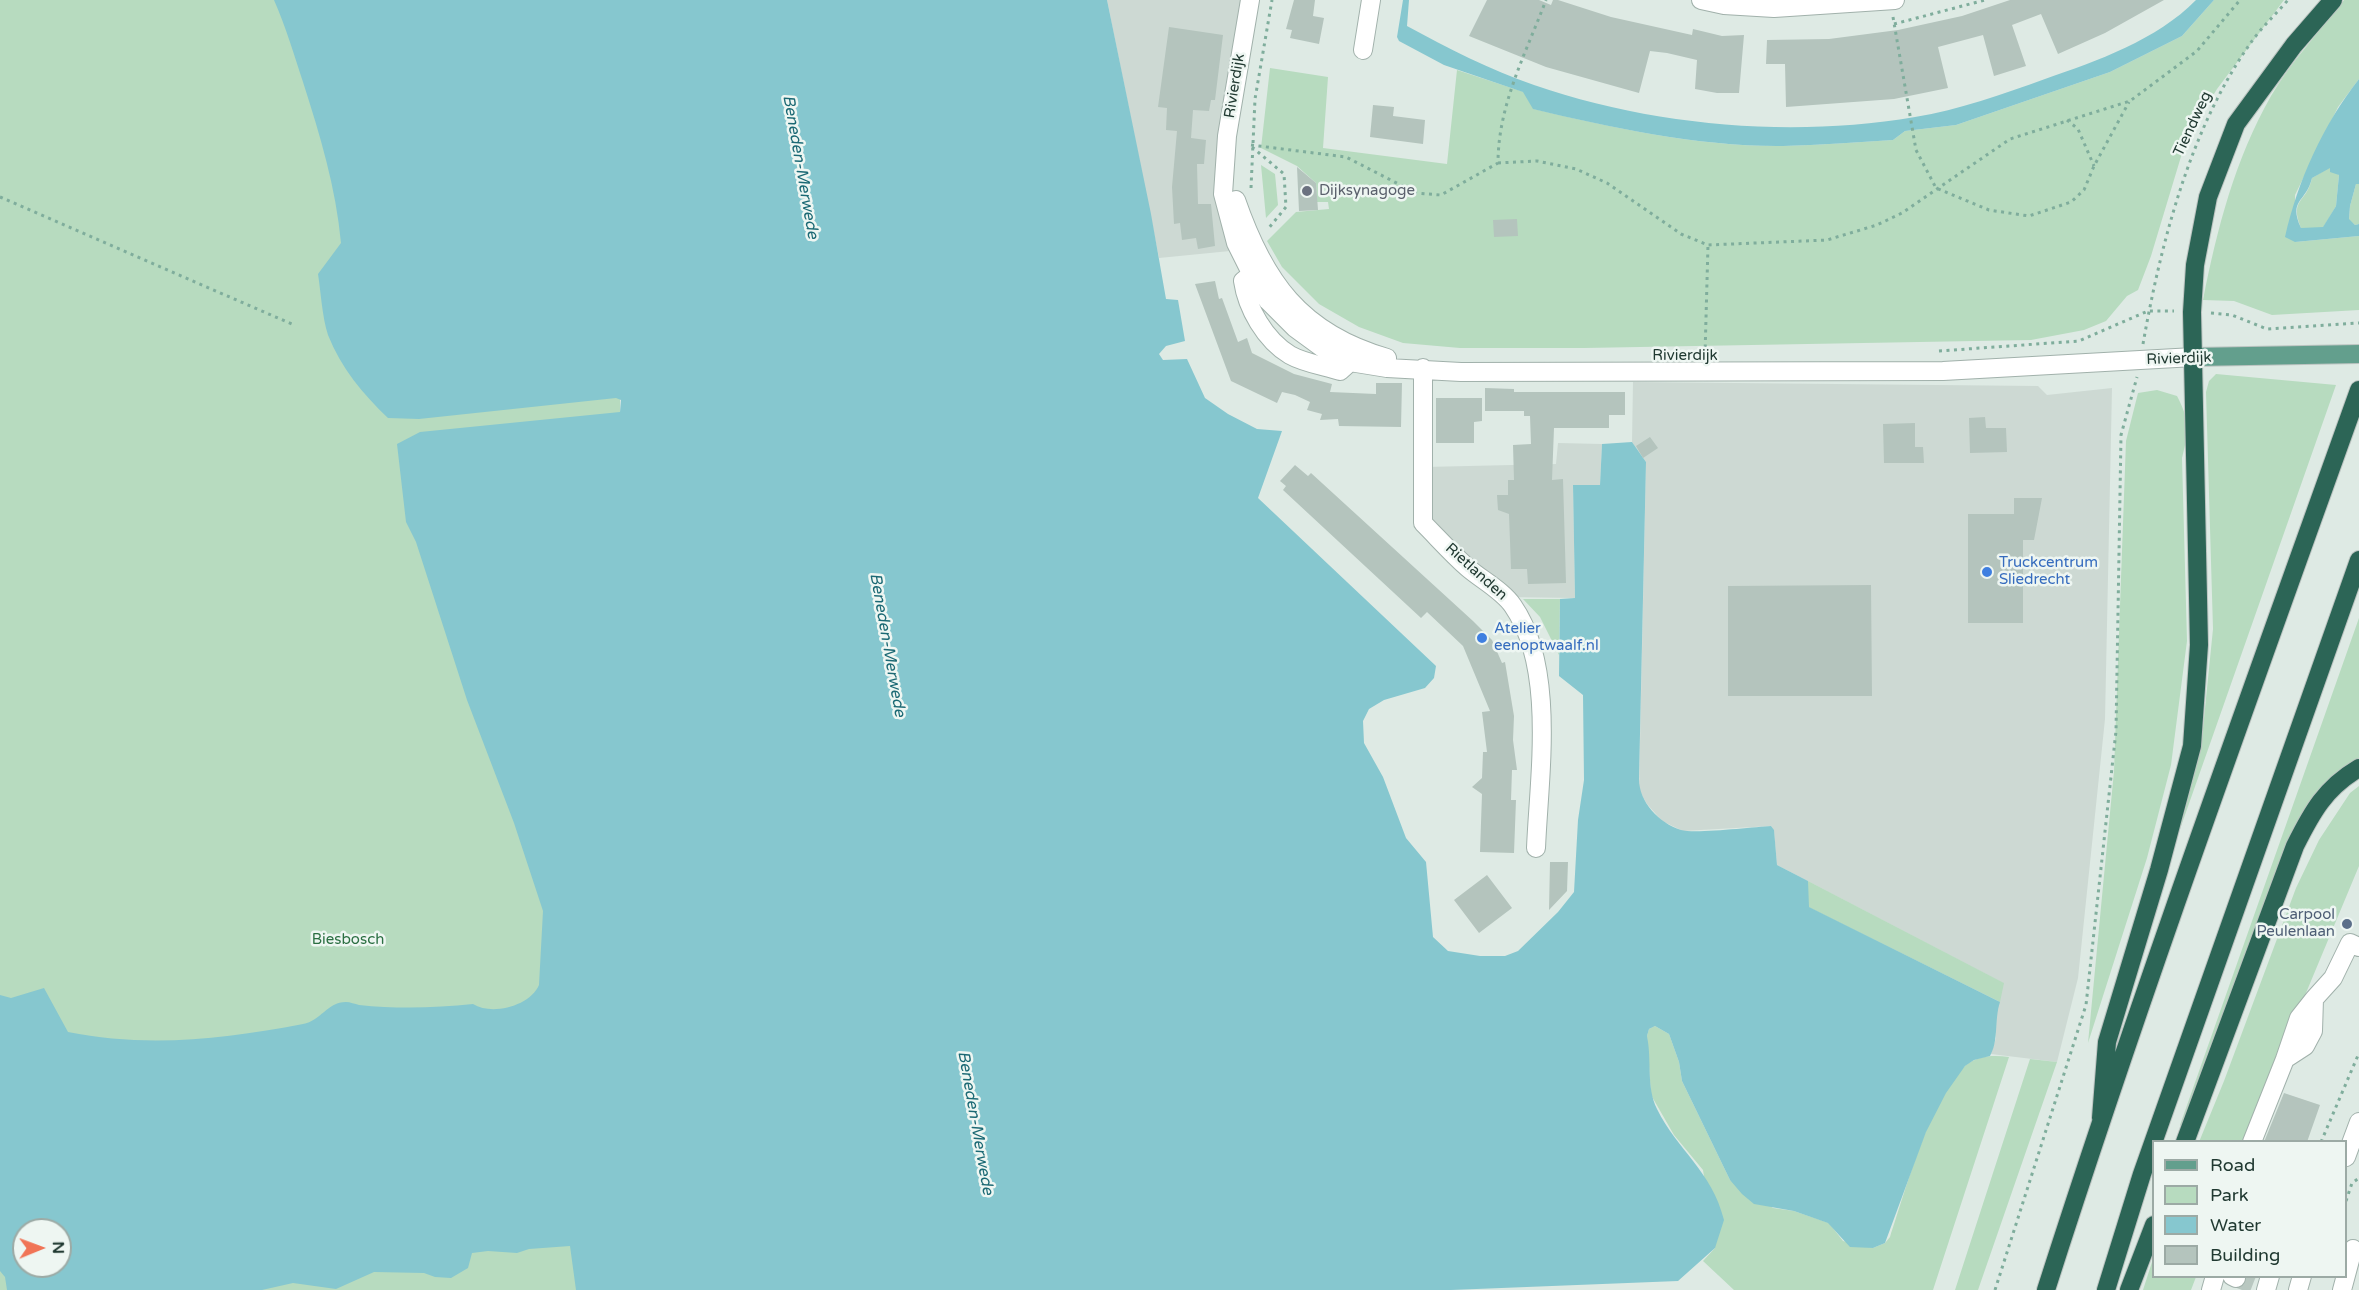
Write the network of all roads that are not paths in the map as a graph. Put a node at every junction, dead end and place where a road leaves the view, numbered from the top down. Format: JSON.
{"nodes":[{"id":1,"x":1250,"y":0,"type":"edge"},
{"id":2,"x":1371,"y":0,"type":"edge"},
{"id":3,"x":1701,"y":0,"type":"edge"},
{"id":4,"x":1891,"y":0,"type":"edge"},
{"id":5,"x":2333,"y":0,"type":"edge"},
{"id":6,"x":1724,"y":2,"type":"edge"},
{"id":7,"x":1363,"y":50,"type":"dead end"},
{"id":8,"x":1257,"y":270,"type":"junction"},
{"id":9,"x":2359,"y":354,"type":"edge"},
{"id":10,"x":1353,"y":356,"type":"junction"},
{"id":11,"x":2194,"y":357,"type":"junction"},
{"id":12,"x":1423,"y":368,"type":"junction"},
{"id":13,"x":2359,"y":390,"type":"edge"},
{"id":14,"x":2359,"y":560,"type":"edge"},
{"id":15,"x":2359,"y":768,"type":"edge"},
{"id":16,"x":1536,"y":848,"type":"dead end"},
{"id":17,"x":2359,"y":947,"type":"edge"},
{"id":18,"x":2101,"y":1118,"type":"junction"},
{"id":19,"x":2359,"y":1122,"type":"edge"},
{"id":20,"x":2154,"y":1140,"type":"edge"},
{"id":21,"x":2186,"y":1140,"type":"edge"},
{"id":22,"x":2254,"y":1140,"type":"edge"},
{"id":23,"x":2152,"y":1145,"type":"edge"},
{"id":24,"x":2347,"y":1154,"type":"edge"},
{"id":25,"x":2152,"y":1230,"type":"edge"},
{"id":26,"x":2352,"y":1249,"type":"edge"},
{"id":27,"x":2347,"y":1270,"type":"edge"},
{"id":28,"x":2046,"y":1290,"type":"edge"},
{"id":29,"x":2106,"y":1290,"type":"edge"},
{"id":30,"x":2129,"y":1290,"type":"edge"}],
"edges":[{"from":1,"to":8,"type":"street","name":"Rivierdijk"},
{"from":2,"to":7,"type":"street"},
{"from":3,"to":6,"type":"street"},
{"from":4,"to":6,"type":"street"},
{"from":5,"to":11,"type":"highway"},
{"from":8,"to":10,"type":"street","name":"Rivierdijk"},
{"from":8,"to":10,"type":"street","name":"Rivierdijk"},
{"from":9,"to":11,"type":"main road","name":"Rivierdijk"},
{"from":10,"to":12,"type":"street","name":"Rivierdijk"},
{"from":11,"to":12,"type":"street","name":"Rivierdijk"},
{"from":11,"to":18,"type":"highway"},
{"from":12,"to":16,"type":"street","name":"Rietlanden"},
{"from":13,"to":18,"type":"highway"},
{"from":14,"to":20,"type":"highway"},
{"from":15,"to":21,"type":"highway"},
{"from":17,"to":22,"type":"street"},
{"from":18,"to":28,"type":"highway"},
{"from":19,"to":24,"type":"street"},
{"from":23,"to":29,"type":"highway"},
{"from":25,"to":30,"type":"highway"},
{"from":26,"to":27,"type":"street"}]}
